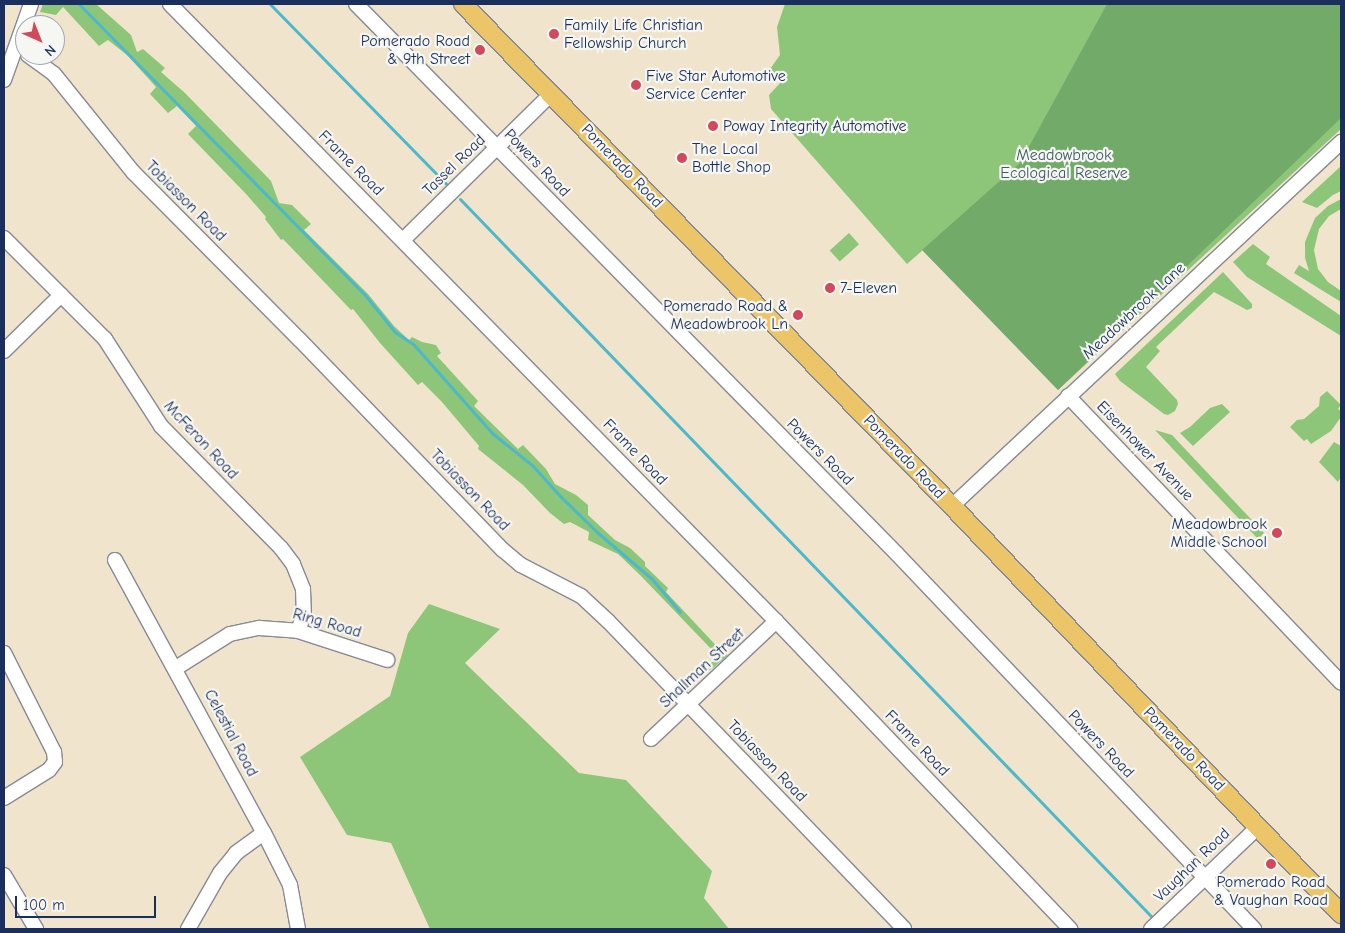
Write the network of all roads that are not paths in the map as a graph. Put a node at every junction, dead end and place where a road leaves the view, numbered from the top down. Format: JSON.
{"nodes":[{"id":1,"x":170,"y":4,"type":"edge"},
{"id":2,"x":356,"y":4,"type":"edge"},
{"id":3,"x":463,"y":4,"type":"edge"},
{"id":4,"x":15,"y":57,"type":"edge"},
{"id":5,"x":40,"y":65,"type":"edge"},
{"id":6,"x":4,"y":80,"type":"edge"},
{"id":7,"x":551,"y":94,"type":"junction"},
{"id":8,"x":1341,"y":142,"type":"edge"},
{"id":9,"x":497,"y":148,"type":"junction"},
{"id":10,"x":4,"y":238,"type":"edge"},
{"id":11,"x":403,"y":240,"type":"junction"},
{"id":12,"x":61,"y":295,"type":"junction"},
{"id":13,"x":4,"y":351,"type":"edge"},
{"id":14,"x":1068,"y":396,"type":"junction"},
{"id":15,"x":952,"y":506,"type":"junction"},
{"id":16,"x":115,"y":560,"type":"dead end"},
{"id":17,"x":776,"y":621,"type":"junction"},
{"id":18,"x":298,"y":631,"type":"junction"},
{"id":19,"x":4,"y":653,"type":"edge"},
{"id":20,"x":387,"y":660,"type":"dead end"},
{"id":21,"x":176,"y":668,"type":"junction"},
{"id":22,"x":1341,"y":683,"type":"edge"},
{"id":23,"x":689,"y":704,"type":"junction"},
{"id":24,"x":651,"y":740,"type":"dead end"},
{"id":25,"x":4,"y":798,"type":"edge"},
{"id":26,"x":1258,"y":827,"type":"junction"},
{"id":27,"x":264,"y":834,"type":"junction"},
{"id":28,"x":4,"y":875,"type":"edge"},
{"id":29,"x":1205,"y":878,"type":"junction"},
{"id":30,"x":1341,"y":914,"type":"edge"},
{"id":31,"x":36,"y":929,"type":"edge"},
{"id":32,"x":188,"y":929,"type":"edge"},
{"id":33,"x":298,"y":929,"type":"edge"},
{"id":34,"x":904,"y":929,"type":"edge"},
{"id":35,"x":1070,"y":929,"type":"edge"},
{"id":36,"x":1151,"y":929,"type":"edge"},
{"id":37,"x":1254,"y":929,"type":"edge"}],
"edges":[{"from":1,"to":11,"type":"street","name":"Frame Road"},
{"from":2,"to":9,"type":"street","name":"Powers Road"},
{"from":3,"to":7,"type":"main road","name":"Pomerado Road"},
{"from":4,"to":6,"type":"street"},
{"from":5,"to":23,"type":"street","name":"Tobiasson Road"},
{"from":7,"to":9,"type":"street","name":"Tassel Road"},
{"from":7,"to":15,"type":"main road","name":"Pomerado Road"},
{"from":8,"to":14,"type":"street","name":"Meadowbrook Lane"},
{"from":9,"to":11,"type":"street","name":"Tassel Road"},
{"from":9,"to":29,"type":"street","name":"Powers Road"},
{"from":10,"to":12,"type":"street","name":"McFeron Road"},
{"from":11,"to":17,"type":"street","name":"Frame Road"},
{"from":12,"to":13,"type":"street"},
{"from":12,"to":18,"type":"street","name":"McFeron Road"},
{"from":14,"to":15,"type":"street","name":"Meadowbrook Lane"},
{"from":14,"to":22,"type":"street","name":"Eisenhower Avenue"},
{"from":15,"to":26,"type":"main road","name":"Pomerado Road"},
{"from":16,"to":21,"type":"street","name":"Celestial Road"},
{"from":17,"to":23,"type":"street","name":"Shallman Street"},
{"from":17,"to":35,"type":"street","name":"Frame Road"},
{"from":18,"to":20,"type":"street","name":"Ring Road"},
{"from":18,"to":21,"type":"street","name":"Ring Road"},
{"from":19,"to":25,"type":"street"},
{"from":21,"to":27,"type":"street","name":"Celestial Road"},
{"from":23,"to":24,"type":"street","name":"Shallman Street"},
{"from":23,"to":34,"type":"street","name":"Tobiasson Road"},
{"from":26,"to":29,"type":"street","name":"Vaughan Road"},
{"from":26,"to":30,"type":"main road","name":"Pomerado Road"},
{"from":27,"to":32,"type":"street"},
{"from":27,"to":33,"type":"street","name":"Celestial Road"},
{"from":28,"to":31,"type":"street"},
{"from":29,"to":36,"type":"street","name":"Vaughan Road"},
{"from":29,"to":37,"type":"street","name":"Powers Road"}]}
